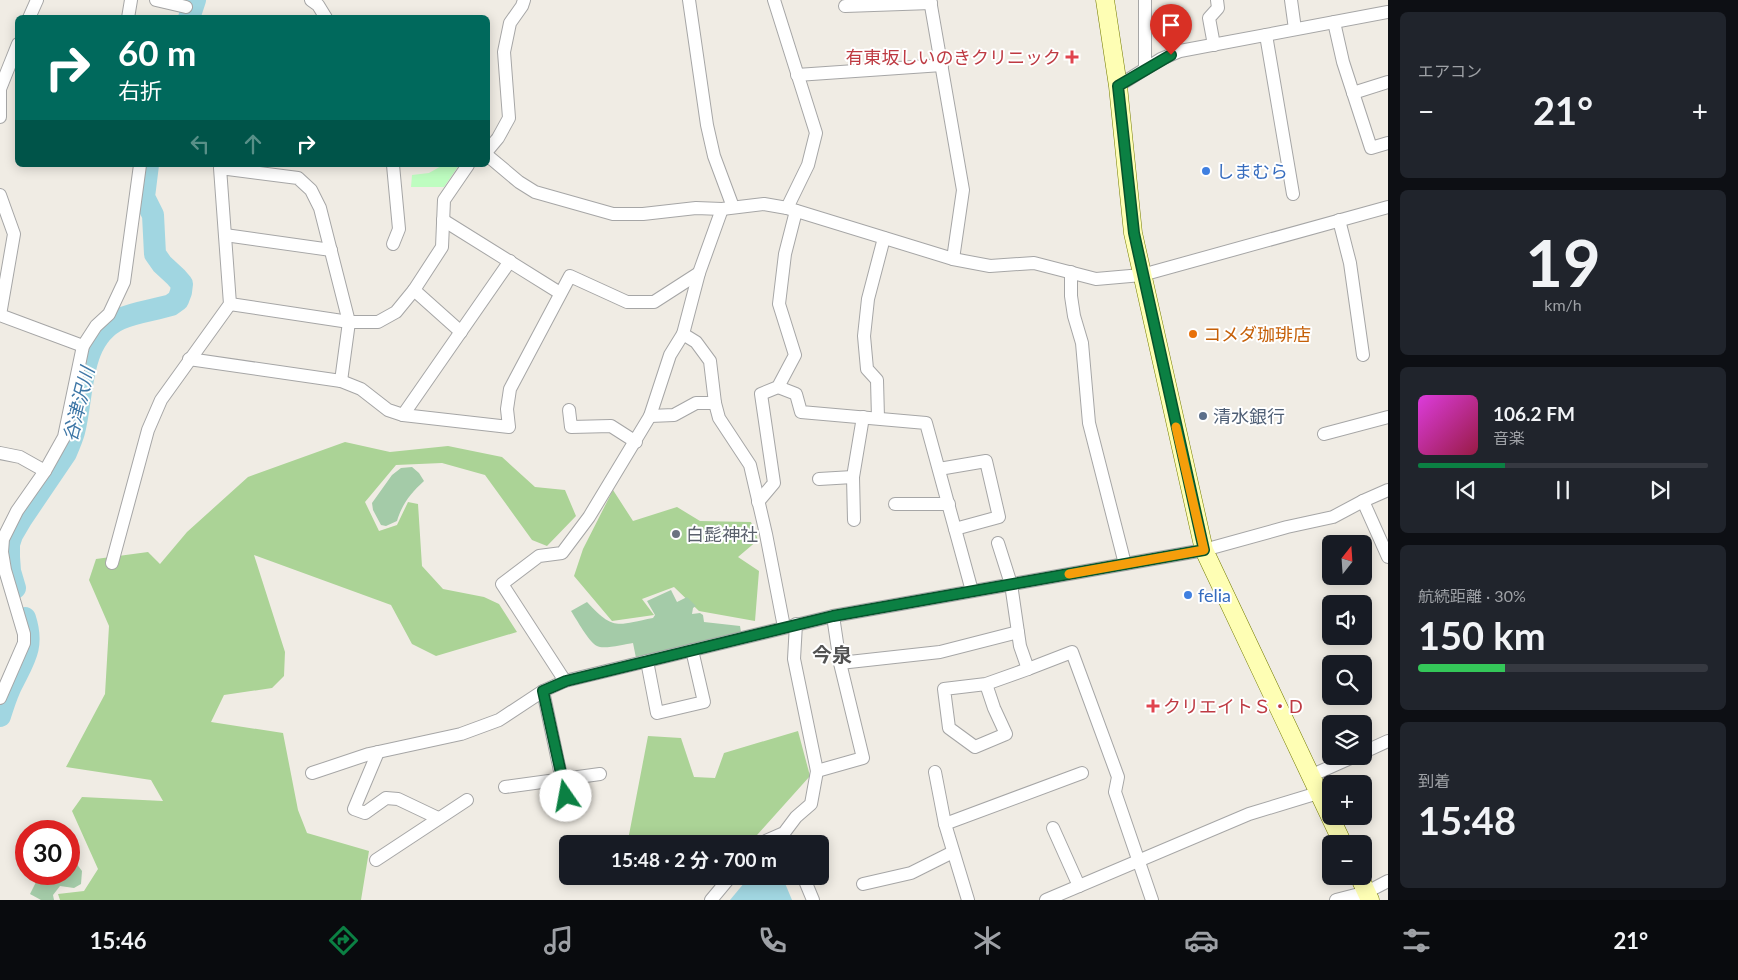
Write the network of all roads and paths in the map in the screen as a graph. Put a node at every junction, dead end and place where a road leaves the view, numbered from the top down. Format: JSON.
{"nodes":[{"id":1,"x":37,"y":0,"type":"edge"},
{"id":2,"x":131,"y":0,"type":"edge"},
{"id":3,"x":156,"y":0,"type":"edge"},
{"id":4,"x":311,"y":0,"type":"edge"},
{"id":5,"x":524,"y":0,"type":"edge"},
{"id":6,"x":689,"y":0,"type":"edge"},
{"id":7,"x":774,"y":0,"type":"edge"},
{"id":8,"x":1105,"y":0,"type":"edge"},
{"id":9,"x":1145,"y":0,"type":"edge"},
{"id":10,"x":1217,"y":0,"type":"edge"},
{"id":11,"x":1290,"y":0,"type":"edge"},
{"id":12,"x":930,"y":1,"type":"edge"},
{"id":13,"x":845,"y":6,"type":"dead end"},
{"id":14,"x":186,"y":8,"type":"edge"},
{"id":15,"x":1388,"y":12,"type":"edge"},
{"id":16,"x":30,"y":15,"type":"edge"},
{"id":17,"x":128,"y":15,"type":"edge"},
{"id":18,"x":324,"y":15,"type":"edge"},
{"id":19,"x":1334,"y":22,"type":"junction"},
{"id":20,"x":1295,"y":29,"type":"junction"},
{"id":21,"x":1266,"y":35,"type":"junction"},
{"id":22,"x":1214,"y":45,"type":"junction"},
{"id":23,"x":15,"y":52,"type":"edge"},
{"id":24,"x":942,"y":65,"type":"junction"},
{"id":25,"x":1145,"y":69,"type":"junction"},
{"id":26,"x":797,"y":75,"type":"junction"},
{"id":27,"x":1388,"y":82,"type":"edge"},
{"id":28,"x":1118,"y":86,"type":"junction"},
{"id":29,"x":1353,"y":93,"type":"junction"},
{"id":30,"x":0,"y":117,"type":"edge"},
{"id":31,"x":1388,"y":143,"type":"edge"},
{"id":32,"x":490,"y":148,"type":"edge"},
{"id":33,"x":490,"y":158,"type":"edge"},
{"id":34,"x":140,"y":167,"type":"edge"},
{"id":35,"x":288,"y":167,"type":"edge"},
{"id":36,"x":393,"y":167,"type":"edge"},
{"id":37,"x":467,"y":167,"type":"edge"},
{"id":38,"x":298,"y":178,"type":"junction"},
{"id":39,"x":1293,"y":194,"type":"dead end"},
{"id":40,"x":0,"y":195,"type":"edge"},
{"id":41,"x":1388,"y":207,"type":"edge"},
{"id":42,"x":728,"y":208,"type":"junction"},
{"id":43,"x":791,"y":210,"type":"junction"},
{"id":44,"x":443,"y":220,"type":"junction"},
{"id":45,"x":1339,"y":220,"type":"junction"},
{"id":46,"x":225,"y":235,"type":"junction"},
{"id":47,"x":884,"y":238,"type":"junction"},
{"id":48,"x":393,"y":244,"type":"dead end"},
{"id":49,"x":331,"y":250,"type":"junction"},
{"id":50,"x":952,"y":259,"type":"junction"},
{"id":51,"x":510,"y":262,"type":"junction"},
{"id":52,"x":1071,"y":272,"type":"junction"},
{"id":53,"x":699,"y":274,"type":"junction"},
{"id":54,"x":1142,"y":275,"type":"junction"},
{"id":55,"x":414,"y":290,"type":"junction"},
{"id":56,"x":560,"y":293,"type":"junction"},
{"id":57,"x":230,"y":304,"type":"junction"},
{"id":58,"x":349,"y":322,"type":"junction"},
{"id":59,"x":461,"y":332,"type":"junction"},
{"id":60,"x":682,"y":334,"type":"junction"},
{"id":61,"x":83,"y":346,"type":"junction"},
{"id":62,"x":1363,"y":355,"type":"dead end"},
{"id":63,"x":189,"y":359,"type":"junction"},
{"id":64,"x":340,"y":382,"type":"junction"},
{"id":65,"x":778,"y":386,"type":"junction"},
{"id":66,"x":715,"y":403,"type":"junction"},
{"id":67,"x":569,"y":410,"type":"dead end"},
{"id":68,"x":403,"y":415,"type":"junction"},
{"id":69,"x":650,"y":416,"type":"junction"},
{"id":70,"x":863,"y":417,"type":"junction"},
{"id":71,"x":1388,"y":417,"type":"edge"},
{"id":72,"x":878,"y":418,"type":"junction"},
{"id":73,"x":1324,"y":434,"type":"dead end"},
{"id":74,"x":636,"y":442,"type":"junction"},
{"id":75,"x":0,"y":453,"type":"edge"},
{"id":76,"x":939,"y":470,"type":"junction"},
{"id":77,"x":45,"y":471,"type":"junction"},
{"id":78,"x":852,"y":477,"type":"junction"},
{"id":79,"x":819,"y":479,"type":"dead end"},
{"id":80,"x":1388,"y":490,"type":"edge"},
{"id":81,"x":1362,"y":501,"type":"junction"},
{"id":82,"x":758,"y":502,"type":"junction"},
{"id":83,"x":895,"y":504,"type":"dead end"},
{"id":84,"x":948,"y":504,"type":"junction"},
{"id":85,"x":854,"y":520,"type":"dead end"},
{"id":86,"x":955,"y":528,"type":"junction"},
{"id":87,"x":2,"y":539,"type":"edge"},
{"id":88,"x":998,"y":542,"type":"dead end"},
{"id":89,"x":1204,"y":550,"type":"junction"},
{"id":90,"x":1388,"y":557,"type":"edge"},
{"id":91,"x":112,"y":563,"type":"dead end"},
{"id":92,"x":1125,"y":564,"type":"junction"},
{"id":93,"x":2,"y":571,"type":"edge"},
{"id":94,"x":1011,"y":584,"type":"junction"},
{"id":95,"x":972,"y":591,"type":"junction"},
{"id":96,"x":833,"y":616,"type":"junction"},
{"id":97,"x":790,"y":626,"type":"junction"},
{"id":98,"x":1018,"y":632,"type":"junction"},
{"id":99,"x":692,"y":650,"type":"junction"},
{"id":100,"x":647,"y":661,"type":"junction"},
{"id":101,"x":840,"y":663,"type":"junction"},
{"id":102,"x":1028,"y":669,"type":"junction"},
{"id":103,"x":566,"y":681,"type":"junction"},
{"id":104,"x":986,"y":684,"type":"junction"},
{"id":105,"x":543,"y":691,"type":"junction"},
{"id":106,"x":0,"y":698,"type":"edge"},
{"id":107,"x":1388,"y":741,"type":"edge"},
{"id":108,"x":1372,"y":748,"type":"edge"},
{"id":109,"x":378,"y":752,"type":"junction"},
{"id":110,"x":1335,"y":765,"type":"edge"},
{"id":111,"x":817,"y":771,"type":"junction"},
{"id":112,"x":312,"y":772,"type":"dead end"},
{"id":113,"x":935,"y":772,"type":"dead end"},
{"id":114,"x":1082,"y":773,"type":"dead end"},
{"id":115,"x":600,"y":774,"type":"dead end"},
{"id":116,"x":1310,"y":776,"type":"junction"},
{"id":117,"x":562,"y":779,"type":"junction"},
{"id":118,"x":505,"y":787,"type":"dead end"},
{"id":119,"x":1318,"y":792,"type":"junction"},
{"id":120,"x":467,"y":800,"type":"dead end"},
{"id":121,"x":569,"y":813,"type":"dead end"},
{"id":122,"x":438,"y":818,"type":"junction"},
{"id":123,"x":945,"y":824,"type":"junction"},
{"id":124,"x":1053,"y":828,"type":"dead end"},
{"id":125,"x":788,"y":835,"type":"edge"},
{"id":126,"x":1339,"y":835,"type":"edge"},
{"id":127,"x":953,"y":852,"type":"junction"},
{"id":128,"x":376,"y":860,"type":"dead end"},
{"id":129,"x":1137,"y":861,"type":"junction"},
{"id":130,"x":1388,"y":881,"type":"edge"},
{"id":131,"x":863,"y":884,"type":"dead end"},
{"id":132,"x":724,"y":885,"type":"edge"},
{"id":133,"x":807,"y":885,"type":"edge"},
{"id":134,"x":1079,"y":886,"type":"junction"},
{"id":135,"x":1365,"y":889,"type":"edge"},
{"id":136,"x":711,"y":900,"type":"edge"},
{"id":137,"x":813,"y":900,"type":"edge"},
{"id":138,"x":968,"y":900,"type":"edge"},
{"id":139,"x":1046,"y":900,"type":"edge"},
{"id":140,"x":1152,"y":900,"type":"edge"},
{"id":141,"x":1336,"y":900,"type":"edge"}],
"edges":[{"from":1,"to":16,"type":"street"},
{"from":2,"to":17,"type":"street"},
{"from":3,"to":14,"type":"street"},
{"from":4,"to":18,"type":"street"},
{"from":5,"to":32,"type":"street"},
{"from":6,"to":42,"type":"street"},
{"from":7,"to":26,"type":"street"},
{"from":8,"to":28,"type":"street"},
{"from":9,"to":25,"type":"street"},
{"from":10,"to":22,"type":"street"},
{"from":11,"to":20,"type":"street"},
{"from":12,"to":13,"type":"street"},
{"from":12,"to":24,"type":"street"},
{"from":15,"to":19,"type":"street"},
{"from":19,"to":20,"type":"street"},
{"from":19,"to":29,"type":"street"},
{"from":20,"to":21,"type":"street"},
{"from":21,"to":22,"type":"street"},
{"from":21,"to":39,"type":"street"},
{"from":22,"to":25,"type":"street"},
{"from":23,"to":30,"type":"street"},
{"from":24,"to":26,"type":"street"},
{"from":24,"to":50,"type":"street"},
{"from":25,"to":28,"type":"street"},
{"from":26,"to":43,"type":"street"},
{"from":27,"to":29,"type":"street"},
{"from":28,"to":54,"type":"street"},
{"from":29,"to":31,"type":"street"},
{"from":33,"to":42,"type":"street"},
{"from":34,"to":61,"type":"street"},
{"from":35,"to":38,"type":"street"},
{"from":36,"to":48,"type":"street"},
{"from":37,"to":44,"type":"street"},
{"from":38,"to":46,"type":"street"},
{"from":38,"to":49,"type":"street"},
{"from":40,"to":61,"type":"street"},
{"from":41,"to":45,"type":"street"},
{"from":42,"to":43,"type":"street"},
{"from":42,"to":53,"type":"street"},
{"from":43,"to":47,"type":"street"},
{"from":43,"to":65,"type":"street"},
{"from":44,"to":51,"type":"street"},
{"from":44,"to":55,"type":"street"},
{"from":45,"to":54,"type":"street"},
{"from":45,"to":62,"type":"street"},
{"from":46,"to":49,"type":"street"},
{"from":46,"to":57,"type":"street"},
{"from":47,"to":50,"type":"street"},
{"from":47,"to":72,"type":"street"},
{"from":49,"to":58,"type":"street"},
{"from":50,"to":52,"type":"street"},
{"from":51,"to":56,"type":"street"},
{"from":51,"to":59,"type":"street"},
{"from":52,"to":54,"type":"street"},
{"from":52,"to":92,"type":"street"},
{"from":53,"to":56,"type":"street"},
{"from":53,"to":60,"type":"street"},
{"from":54,"to":89,"type":"street"},
{"from":55,"to":58,"type":"street"},
{"from":55,"to":59,"type":"street"},
{"from":56,"to":68,"type":"street"},
{"from":57,"to":58,"type":"street"},
{"from":57,"to":63,"type":"street"},
{"from":58,"to":64,"type":"street"},
{"from":59,"to":68,"type":"street"},
{"from":60,"to":66,"type":"street"},
{"from":60,"to":69,"type":"street"},
{"from":61,"to":77,"type":"street"},
{"from":63,"to":64,"type":"street"},
{"from":63,"to":91,"type":"street"},
{"from":64,"to":68,"type":"street"},
{"from":65,"to":70,"type":"street"},
{"from":65,"to":82,"type":"street"},
{"from":66,"to":69,"type":"street"},
{"from":66,"to":82,"type":"street"},
{"from":67,"to":74,"type":"street"},
{"from":69,"to":74,"type":"street"},
{"from":70,"to":72,"type":"street"},
{"from":70,"to":78,"type":"street"},
{"from":71,"to":73,"type":"street"},
{"from":72,"to":76,"type":"street"},
{"from":74,"to":103,"type":"street"},
{"from":75,"to":77,"type":"street"},
{"from":76,"to":84,"type":"street"},
{"from":76,"to":86,"type":"street"},
{"from":77,"to":87,"type":"street"},
{"from":78,"to":79,"type":"street"},
{"from":78,"to":85,"type":"street"},
{"from":80,"to":81,"type":"street"},
{"from":81,"to":89,"type":"street"},
{"from":81,"to":90,"type":"street"},
{"from":82,"to":97,"type":"street"},
{"from":83,"to":84,"type":"street"},
{"from":84,"to":86,"type":"street"},
{"from":86,"to":95,"type":"street"},
{"from":87,"to":93,"type":"street"},
{"from":88,"to":94,"type":"street"},
{"from":89,"to":92,"type":"street"},
{"from":89,"to":116,"type":"street"},
{"from":92,"to":94,"type":"street"},
{"from":93,"to":106,"type":"street"},
{"from":94,"to":95,"type":"street"},
{"from":94,"to":98,"type":"street"},
{"from":95,"to":96,"type":"street"},
{"from":96,"to":97,"type":"street"},
{"from":96,"to":101,"type":"street"},
{"from":97,"to":99,"type":"street"},
{"from":97,"to":111,"type":"street"},
{"from":98,"to":101,"type":"street"},
{"from":98,"to":102,"type":"street"},
{"from":99,"to":100,"type":"street"},
{"from":99,"to":100,"type":"street"},
{"from":100,"to":103,"type":"street"},
{"from":101,"to":111,"type":"street"},
{"from":102,"to":104,"type":"street"},
{"from":102,"to":129,"type":"street"},
{"from":103,"to":105,"type":"street"},
{"from":104,"to":104,"type":"street"},
{"from":105,"to":109,"type":"street"},
{"from":105,"to":117,"type":"street"},
{"from":107,"to":108,"type":"street"},
{"from":109,"to":112,"type":"street"},
{"from":109,"to":122,"type":"street"},
{"from":110,"to":116,"type":"street"},
{"from":111,"to":125,"type":"street"},
{"from":113,"to":123,"type":"street"},
{"from":114,"to":123,"type":"street"},
{"from":115,"to":117,"type":"street"},
{"from":116,"to":119,"type":"street"},
{"from":117,"to":118,"type":"street"},
{"from":117,"to":121,"type":"street"},
{"from":119,"to":126,"type":"street"},
{"from":119,"to":129,"type":"street"},
{"from":120,"to":122,"type":"street"},
{"from":122,"to":128,"type":"street"},
{"from":123,"to":127,"type":"street"},
{"from":124,"to":134,"type":"street"},
{"from":127,"to":131,"type":"street"},
{"from":127,"to":138,"type":"street"},
{"from":129,"to":134,"type":"street"},
{"from":129,"to":140,"type":"street"},
{"from":130,"to":135,"type":"street"},
{"from":132,"to":136,"type":"street"},
{"from":133,"to":137,"type":"street"},
{"from":134,"to":139,"type":"street"},
{"from":135,"to":141,"type":"street"}]}
